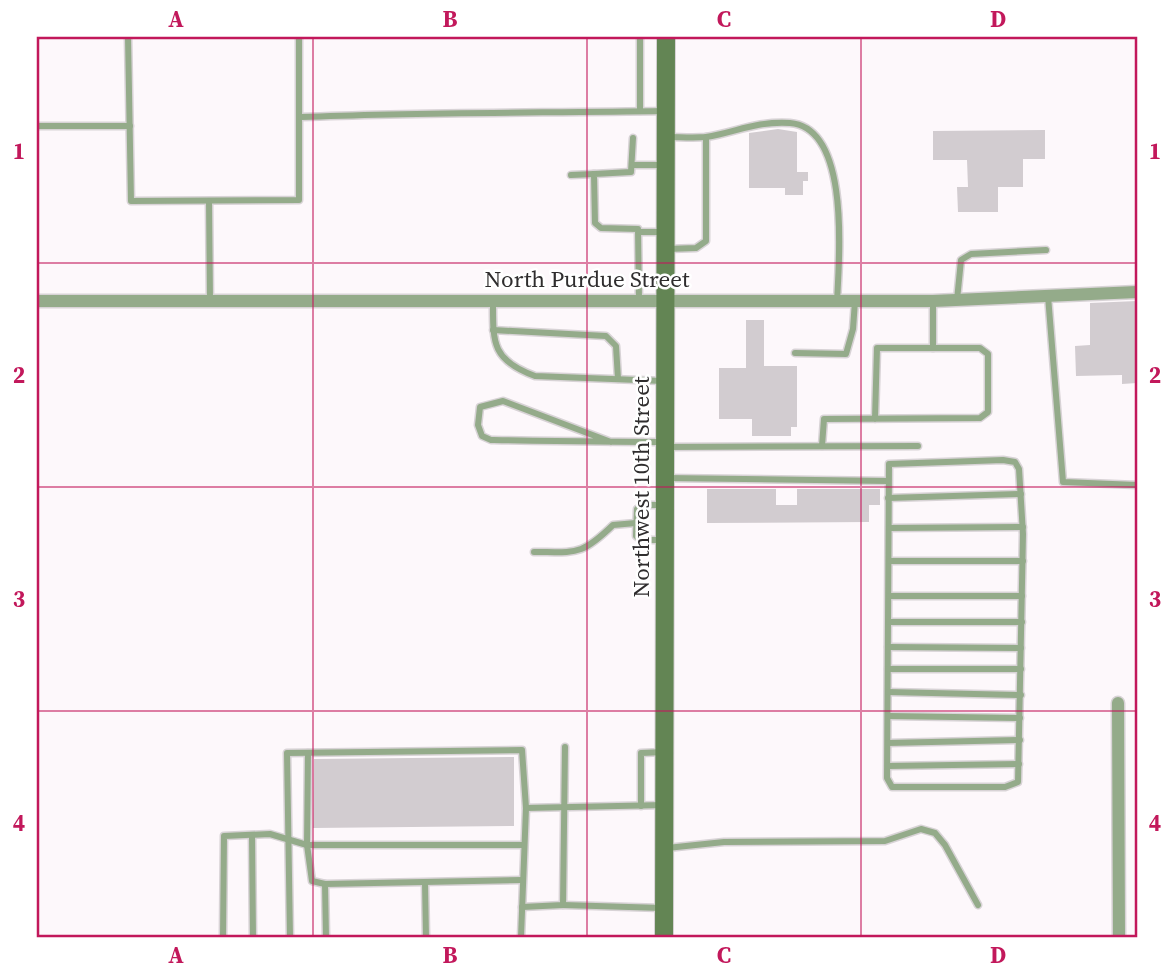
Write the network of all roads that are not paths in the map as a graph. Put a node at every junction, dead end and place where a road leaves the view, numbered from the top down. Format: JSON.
{"nodes":[{"id":1,"x":128,"y":37,"type":"edge"},
{"id":2,"x":299,"y":37,"type":"edge"},
{"id":3,"x":640,"y":37,"type":"edge"},
{"id":4,"x":666,"y":37,"type":"edge"},
{"id":5,"x":640,"y":111,"type":"junction"},
{"id":6,"x":666,"y":111,"type":"junction"},
{"id":7,"x":301,"y":117,"type":"junction"},
{"id":8,"x":37,"y":126,"type":"edge"},
{"id":9,"x":130,"y":126,"type":"junction"},
{"id":10,"x":706,"y":136,"type":"junction"},
{"id":11,"x":633,"y":138,"type":"dead end"},
{"id":12,"x":666,"y":138,"type":"junction"},
{"id":13,"x":633,"y":165,"type":"junction"},
{"id":14,"x":666,"y":165,"type":"junction"},
{"id":15,"x":594,"y":174,"type":"junction"},
{"id":16,"x":571,"y":175,"type":"dead end"},
{"id":17,"x":209,"y":201,"type":"junction"},
{"id":18,"x":639,"y":232,"type":"junction"},
{"id":19,"x":666,"y":240,"type":"junction"},
{"id":20,"x":1046,"y":250,"type":"dead end"},
{"id":21,"x":1137,"y":292,"type":"edge"},
{"id":22,"x":1048,"y":296,"type":"junction"},
{"id":23,"x":37,"y":300,"type":"edge"},
{"id":24,"x":210,"y":300,"type":"junction"},
{"id":25,"x":493,"y":300,"type":"junction"},
{"id":26,"x":639,"y":300,"type":"junction"},
{"id":27,"x":665,"y":300,"type":"junction"},
{"id":28,"x":957,"y":300,"type":"junction"},
{"id":29,"x":855,"y":301,"type":"junction"},
{"id":30,"x":933,"y":301,"type":"junction"},
{"id":31,"x":837,"y":302,"type":"junction"},
{"id":32,"x":493,"y":330,"type":"junction"},
{"id":33,"x":933,"y":348,"type":"junction"},
{"id":34,"x":794,"y":354,"type":"dead end"},
{"id":35,"x":618,"y":379,"type":"junction"},
{"id":36,"x":665,"y":381,"type":"junction"},
{"id":37,"x":876,"y":419,"type":"junction"},
{"id":38,"x":611,"y":442,"type":"junction"},
{"id":39,"x":665,"y":445,"type":"junction"},
{"id":40,"x":822,"y":446,"type":"junction"},
{"id":41,"x":918,"y":446,"type":"dead end"},
{"id":42,"x":665,"y":478,"type":"junction"},
{"id":43,"x":888,"y":481,"type":"junction"},
{"id":44,"x":1137,"y":485,"type":"edge"},
{"id":45,"x":1021,"y":494,"type":"junction"},
{"id":46,"x":888,"y":498,"type":"junction"},
{"id":47,"x":665,"y":505,"type":"junction"},
{"id":48,"x":636,"y":523,"type":"junction"},
{"id":49,"x":1023,"y":527,"type":"junction"},
{"id":50,"x":889,"y":528,"type":"junction"},
{"id":51,"x":665,"y":540,"type":"junction"},
{"id":52,"x":534,"y":552,"type":"dead end"},
{"id":53,"x":890,"y":561,"type":"junction"},
{"id":54,"x":1023,"y":561,"type":"junction"},
{"id":55,"x":890,"y":596,"type":"junction"},
{"id":56,"x":1022,"y":596,"type":"junction"},
{"id":57,"x":889,"y":622,"type":"junction"},
{"id":58,"x":1022,"y":622,"type":"junction"},
{"id":59,"x":888,"y":647,"type":"junction"},
{"id":60,"x":1021,"y":648,"type":"junction"},
{"id":61,"x":1021,"y":668,"type":"junction"},
{"id":62,"x":888,"y":669,"type":"junction"},
{"id":63,"x":888,"y":692,"type":"junction"},
{"id":64,"x":1021,"y":695,"type":"junction"},
{"id":65,"x":1118,"y":703,"type":"dead end"},
{"id":66,"x":889,"y":716,"type":"junction"},
{"id":67,"x":1020,"y":718,"type":"junction"},
{"id":68,"x":1020,"y":740,"type":"junction"},
{"id":69,"x":888,"y":743,"type":"junction"},
{"id":70,"x":565,"y":747,"type":"dead end"},
{"id":71,"x":665,"y":752,"type":"junction"},
{"id":72,"x":308,"y":753,"type":"junction"},
{"id":73,"x":1019,"y":764,"type":"junction"},
{"id":74,"x":888,"y":766,"type":"junction"},
{"id":75,"x":665,"y":805,"type":"junction"},
{"id":76,"x":641,"y":806,"type":"junction"},
{"id":77,"x":566,"y":807,"type":"junction"},
{"id":78,"x":526,"y":808,"type":"junction"},
{"id":79,"x":252,"y":836,"type":"junction"},
{"id":80,"x":289,"y":840,"type":"junction"},
{"id":81,"x":307,"y":845,"type":"junction"},
{"id":82,"x":524,"y":845,"type":"junction"},
{"id":83,"x":665,"y":848,"type":"junction"},
{"id":84,"x":522,"y":880,"type":"junction"},
{"id":85,"x":425,"y":883,"type":"junction"},
{"id":86,"x":325,"y":884,"type":"junction"},
{"id":87,"x":563,"y":905,"type":"junction"},
{"id":88,"x":978,"y":905,"type":"dead end"},
{"id":89,"x":522,"y":906,"type":"junction"},
{"id":90,"x":664,"y":908,"type":"junction"},
{"id":91,"x":223,"y":937,"type":"edge"},
{"id":92,"x":253,"y":937,"type":"edge"},
{"id":93,"x":290,"y":937,"type":"edge"},
{"id":94,"x":326,"y":937,"type":"edge"},
{"id":95,"x":426,"y":937,"type":"edge"},
{"id":96,"x":521,"y":937,"type":"edge"},
{"id":97,"x":664,"y":937,"type":"edge"},
{"id":98,"x":1119,"y":937,"type":"edge"}],
"edges":[{"from":1,"to":9,"type":"lane"},
{"from":2,"to":7,"type":"lane"},
{"from":3,"to":5,"type":"lane"},
{"from":4,"to":6,"type":"main road","name":"Northwest 10th Street"},
{"from":5,"to":6,"type":"lane"},
{"from":5,"to":7,"type":"lane"},
{"from":6,"to":12,"type":"main road","name":"Northwest 10th Street"},
{"from":7,"to":17,"type":"lane"},
{"from":8,"to":9,"type":"lane"},
{"from":9,"to":17,"type":"lane"},
{"from":10,"to":12,"type":"lane"},
{"from":10,"to":19,"type":"lane"},
{"from":10,"to":31,"type":"lane"},
{"from":11,"to":13,"type":"lane"},
{"from":12,"to":14,"type":"main road","name":"Northwest 10th Street"},
{"from":13,"to":14,"type":"lane"},
{"from":13,"to":15,"type":"lane"},
{"from":14,"to":19,"type":"main road","name":"Northwest 10th Street"},
{"from":15,"to":16,"type":"lane"},
{"from":15,"to":18,"type":"lane"},
{"from":17,"to":24,"type":"lane"},
{"from":18,"to":19,"type":"lane"},
{"from":18,"to":26,"type":"lane"},
{"from":19,"to":27,"type":"main road","name":"Northwest 10th Street"},
{"from":20,"to":28,"type":"lane"},
{"from":21,"to":22,"type":"street","name":"North Purdue Street"},
{"from":22,"to":28,"type":"street","name":"North Purdue Street"},
{"from":22,"to":44,"type":"lane"},
{"from":23,"to":24,"type":"street","name":"North Purdue Street"},
{"from":24,"to":25,"type":"street","name":"North Purdue Street"},
{"from":25,"to":26,"type":"street","name":"North Purdue Street"},
{"from":25,"to":32,"type":"lane"},
{"from":26,"to":27,"type":"street","name":"North Purdue Street"},
{"from":27,"to":31,"type":"street","name":"North Purdue Street"},
{"from":27,"to":36,"type":"main road","name":"Northwest 10th Street"},
{"from":28,"to":30,"type":"street","name":"North Purdue Street"},
{"from":29,"to":30,"type":"street","name":"North Purdue Street"},
{"from":29,"to":31,"type":"street","name":"North Purdue Street"},
{"from":29,"to":34,"type":"lane"},
{"from":30,"to":33,"type":"lane"},
{"from":32,"to":35,"type":"lane"},
{"from":32,"to":35,"type":"lane"},
{"from":33,"to":37,"type":"lane"},
{"from":33,"to":37,"type":"lane"},
{"from":35,"to":36,"type":"lane"},
{"from":36,"to":39,"type":"main road","name":"Northwest 10th Street"},
{"from":37,"to":40,"type":"lane"},
{"from":38,"to":38,"type":"lane"},
{"from":38,"to":39,"type":"lane"},
{"from":39,"to":40,"type":"lane"},
{"from":39,"to":42,"type":"main road","name":"Northwest 10th Street"},
{"from":40,"to":41,"type":"lane"},
{"from":42,"to":43,"type":"lane"},
{"from":42,"to":47,"type":"main road","name":"Northwest 10th Street"},
{"from":43,"to":45,"type":"lane"},
{"from":43,"to":46,"type":"lane"},
{"from":45,"to":46,"type":"lane"},
{"from":45,"to":49,"type":"lane"},
{"from":46,"to":50,"type":"lane"},
{"from":47,"to":48,"type":"lane"},
{"from":47,"to":51,"type":"main road","name":"Northwest 10th Street"},
{"from":48,"to":51,"type":"lane"},
{"from":48,"to":52,"type":"lane"},
{"from":49,"to":50,"type":"lane"},
{"from":49,"to":54,"type":"lane"},
{"from":50,"to":53,"type":"lane"},
{"from":51,"to":71,"type":"main road","name":"Northwest 10th Street"},
{"from":53,"to":54,"type":"lane"},
{"from":53,"to":55,"type":"lane"},
{"from":54,"to":56,"type":"lane"},
{"from":55,"to":56,"type":"lane"},
{"from":55,"to":57,"type":"lane"},
{"from":56,"to":58,"type":"lane"},
{"from":57,"to":58,"type":"lane"},
{"from":57,"to":59,"type":"lane"},
{"from":58,"to":60,"type":"lane"},
{"from":59,"to":60,"type":"lane"},
{"from":59,"to":62,"type":"lane"},
{"from":60,"to":61,"type":"lane"},
{"from":61,"to":62,"type":"lane"},
{"from":61,"to":64,"type":"lane"},
{"from":62,"to":63,"type":"lane"},
{"from":63,"to":64,"type":"lane"},
{"from":63,"to":66,"type":"lane"},
{"from":64,"to":67,"type":"lane"},
{"from":65,"to":98,"type":"street"},
{"from":66,"to":67,"type":"lane"},
{"from":66,"to":69,"type":"lane"},
{"from":67,"to":68,"type":"lane"},
{"from":68,"to":69,"type":"lane"},
{"from":68,"to":73,"type":"lane"},
{"from":69,"to":74,"type":"lane"},
{"from":70,"to":77,"type":"lane"},
{"from":71,"to":75,"type":"main road","name":"Northwest 10th Street"},
{"from":71,"to":76,"type":"lane"},
{"from":72,"to":78,"type":"lane"},
{"from":72,"to":80,"type":"lane"},
{"from":72,"to":81,"type":"lane"},
{"from":73,"to":74,"type":"lane"},
{"from":73,"to":74,"type":"lane"},
{"from":75,"to":76,"type":"lane"},
{"from":75,"to":83,"type":"main road","name":"Northwest 10th Street"},
{"from":76,"to":77,"type":"lane"},
{"from":77,"to":78,"type":"lane"},
{"from":77,"to":87,"type":"lane"},
{"from":78,"to":82,"type":"lane"},
{"from":79,"to":80,"type":"lane"},
{"from":79,"to":91,"type":"lane"},
{"from":79,"to":92,"type":"lane"},
{"from":80,"to":81,"type":"lane"},
{"from":80,"to":93,"type":"lane"},
{"from":81,"to":82,"type":"lane"},
{"from":81,"to":86,"type":"lane"},
{"from":82,"to":84,"type":"lane"},
{"from":83,"to":88,"type":"lane"},
{"from":83,"to":90,"type":"main road","name":"Northwest 10th Street"},
{"from":84,"to":85,"type":"lane"},
{"from":84,"to":89,"type":"lane"},
{"from":85,"to":86,"type":"lane"},
{"from":85,"to":95,"type":"lane"},
{"from":86,"to":94,"type":"lane"},
{"from":87,"to":89,"type":"lane"},
{"from":87,"to":90,"type":"lane"},
{"from":89,"to":96,"type":"lane"},
{"from":90,"to":97,"type":"main road","name":"Northwest 10th Street"}]}
